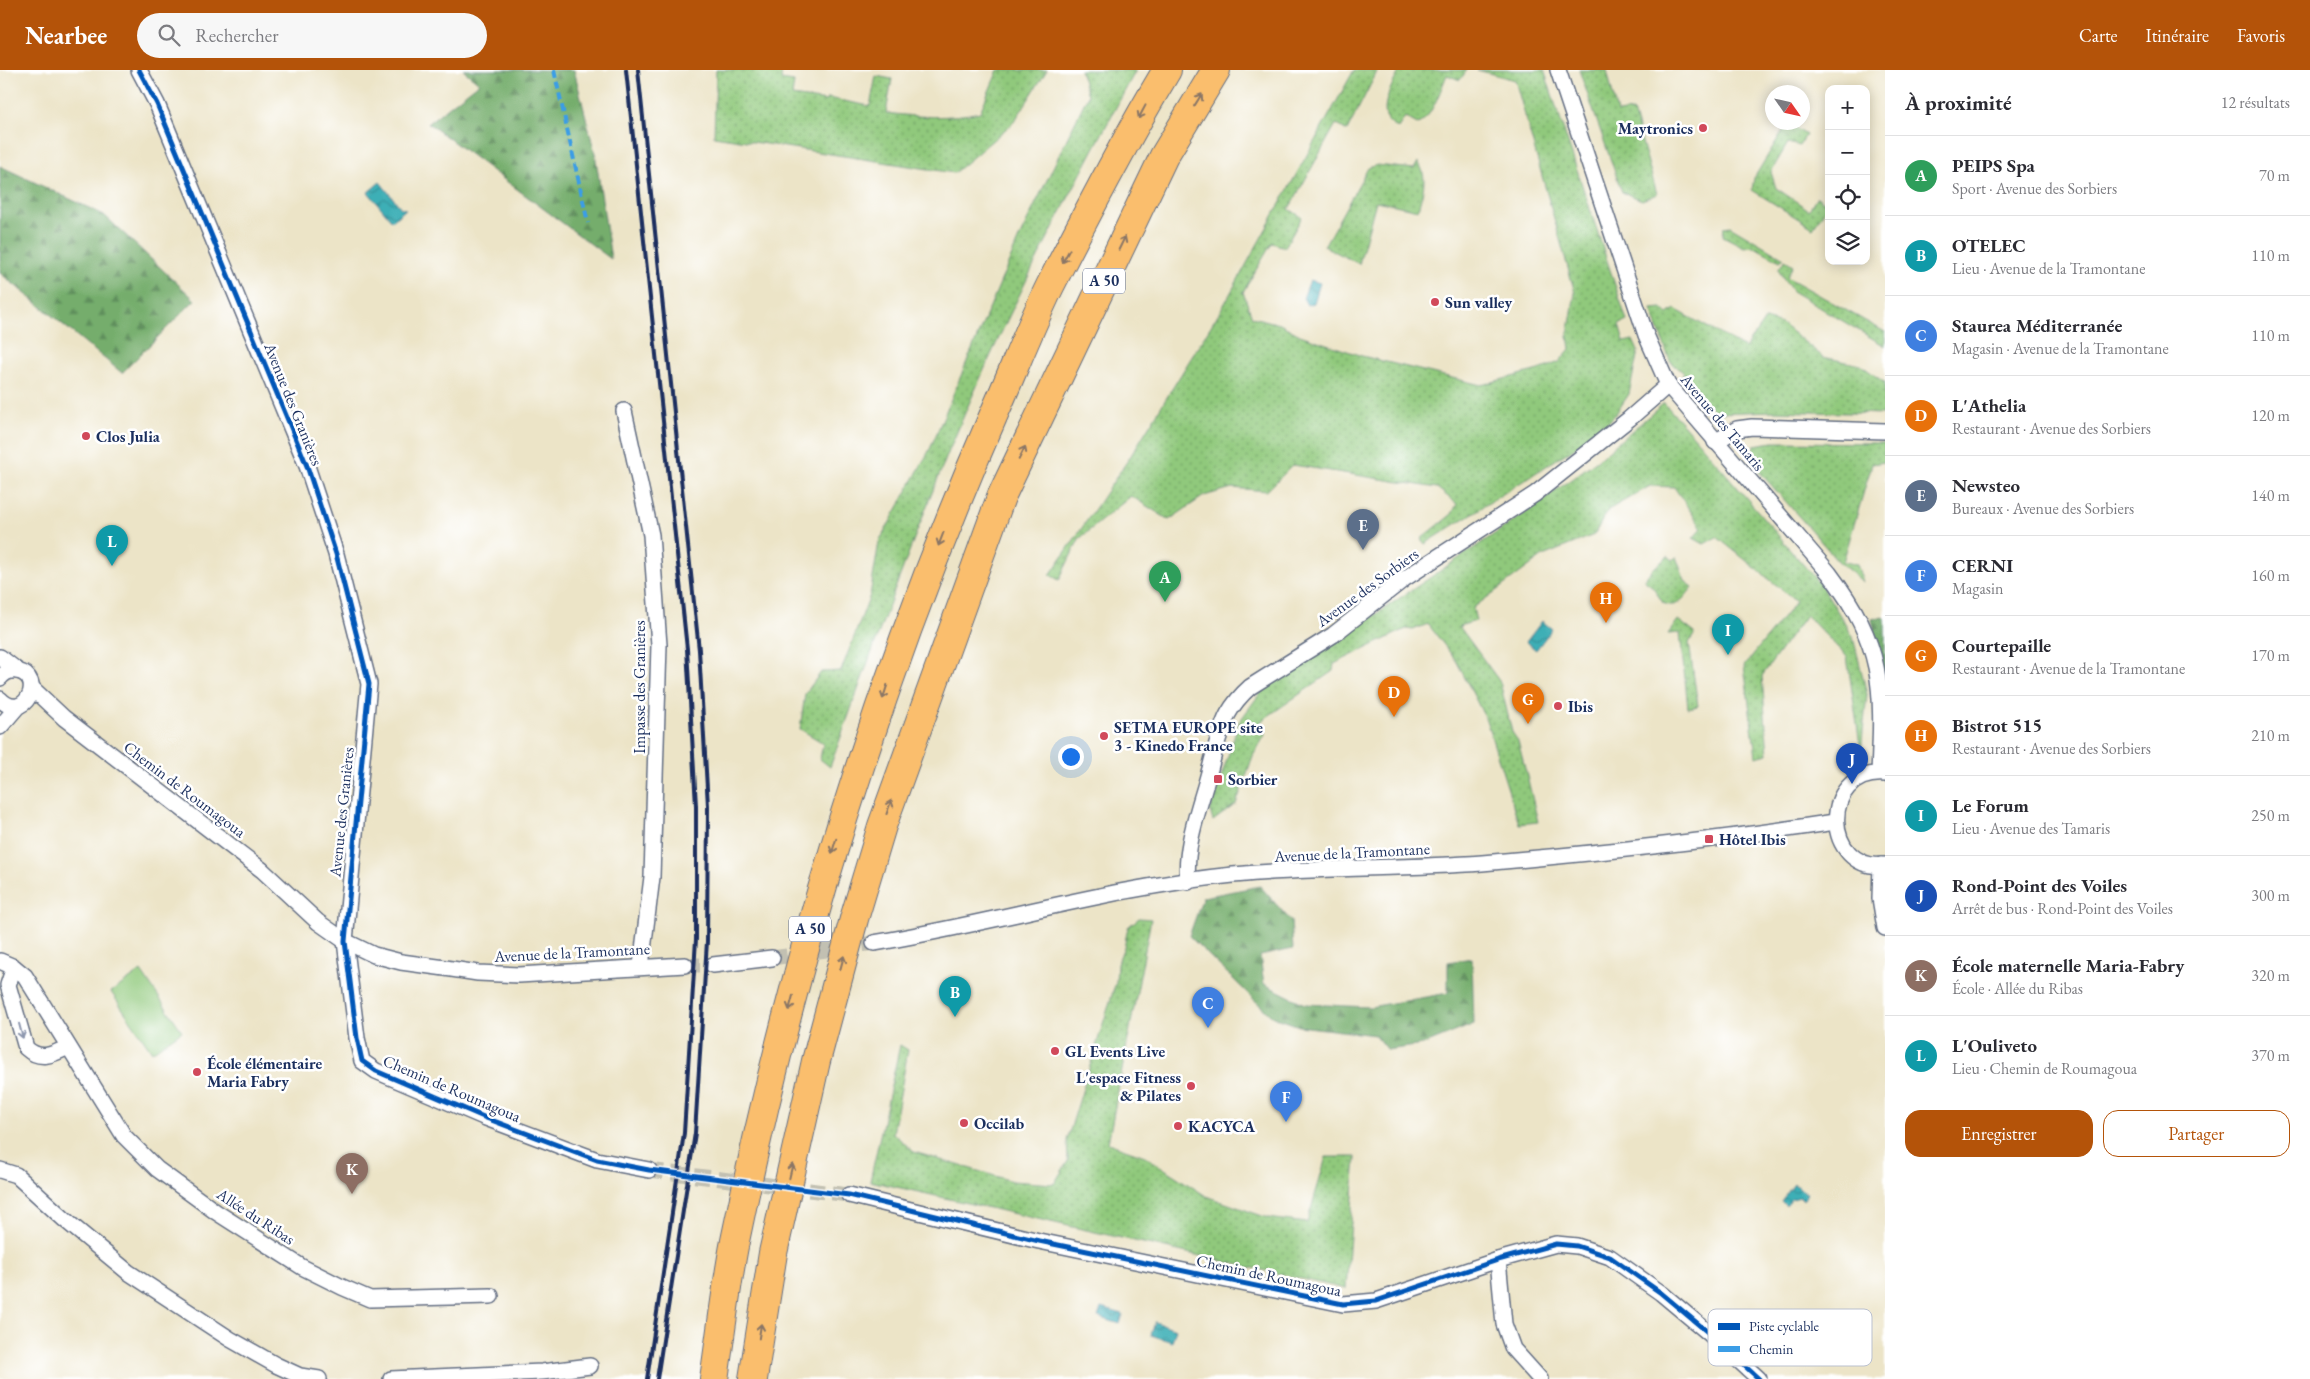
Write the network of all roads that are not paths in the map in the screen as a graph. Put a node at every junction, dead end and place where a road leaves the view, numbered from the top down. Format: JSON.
{"nodes":[{"id":1,"x":138,"y":70,"type":"edge"},
{"id":2,"x":1167,"y":70,"type":"edge"},
{"id":3,"x":1216,"y":70,"type":"edge"},
{"id":4,"x":1558,"y":70,"type":"edge"},
{"id":5,"x":1668,"y":385,"type":"junction"},
{"id":6,"x":624,"y":410,"type":"dead end"},
{"id":7,"x":1885,"y":431,"type":"edge"},
{"id":8,"x":1715,"y":442,"type":"junction"},
{"id":9,"x":0,"y":657,"type":"edge"},
{"id":10,"x":18,"y":672,"type":"junction"},
{"id":11,"x":0,"y":678,"type":"edge"},
{"id":12,"x":32,"y":688,"type":"junction"},
{"id":13,"x":0,"y":700,"type":"edge"},
{"id":14,"x":21,"y":705,"type":"junction"},
{"id":15,"x":64,"y":718,"type":"junction"},
{"id":16,"x":0,"y":727,"type":"edge"},
{"id":17,"x":1882,"y":774,"type":"edge"},
{"id":18,"x":1835,"y":822,"type":"junction"},
{"id":19,"x":1883,"y":865,"type":"edge"},
{"id":20,"x":1188,"y":882,"type":"junction"},
{"id":21,"x":1885,"y":928,"type":"edge"},
{"id":22,"x":345,"y":941,"type":"junction"},
{"id":23,"x":874,"y":943,"type":"tunnel mouth"},
{"id":24,"x":772,"y":958,"type":"tunnel mouth"},
{"id":25,"x":7,"y":964,"type":"edge"},
{"id":26,"x":685,"y":965,"type":"tunnel mouth"},
{"id":27,"x":713,"y":965,"type":"tunnel mouth"},
{"id":28,"x":641,"y":966,"type":"junction"},
{"id":29,"x":68,"y":1047,"type":"junction"},
{"id":30,"x":0,"y":1170,"type":"edge"},
{"id":31,"x":649,"y":1170,"type":"tunnel mouth"},
{"id":32,"x":849,"y":1195,"type":"tunnel mouth"},
{"id":33,"x":1498,"y":1260,"type":"junction"},
{"id":34,"x":490,"y":1296,"type":"dead end"},
{"id":35,"x":1708,"y":1332,"type":"edge"},
{"id":36,"x":590,"y":1366,"type":"dead end"},
{"id":37,"x":1745,"y":1366,"type":"edge"},
{"id":38,"x":319,"y":1379,"type":"edge"},
{"id":39,"x":391,"y":1379,"type":"edge"},
{"id":40,"x":714,"y":1379,"type":"edge"},
{"id":41,"x":753,"y":1379,"type":"edge"},
{"id":42,"x":1540,"y":1379,"type":"edge"},
{"id":43,"x":1759,"y":1379,"type":"edge"}],
"edges":[{"from":1,"to":22,"type":"street","name":"Avenue des Granières"},
{"from":2,"to":40,"type":"highway","number":"A 50","one_way":true},
{"from":41,"to":3,"type":"highway","number":"A 50","one_way":true},
{"from":4,"to":5,"type":"street","name":"Avenue des Tamaris"},
{"from":5,"to":8,"type":"street","name":"Avenue des Tamaris"},
{"from":5,"to":20,"type":"street","name":"Avenue des Sorbiers"},
{"from":6,"to":28,"type":"street","name":"Impasse des Granières"},
{"from":7,"to":8,"type":"street"},
{"from":8,"to":17,"type":"street","name":"Avenue des Tamaris"},
{"from":9,"to":10,"type":"street"},
{"from":10,"to":11,"type":"street"},
{"from":10,"to":12,"type":"street","name":"Chemin de Roumagoua"},
{"from":12,"to":14,"type":"street"},
{"from":12,"to":15,"type":"street","name":"Chemin de Roumagoua"},
{"from":13,"to":14,"type":"street","name":"Chemin de Roumagoua"},
{"from":14,"to":15,"type":"street","name":"Chemin de Roumagoua"},
{"from":14,"to":16,"type":"street"},
{"from":15,"to":22,"type":"street","name":"Chemin de Roumagoua"},
{"from":17,"to":18,"type":"street"},
{"from":18,"to":19,"type":"street"},
{"from":18,"to":20,"type":"street","name":"Avenue de la Tramontane"},
{"from":19,"to":21,"type":"street"},
{"from":20,"to":23,"type":"street","name":"Avenue de la Tramontane"},
{"from":22,"to":28,"type":"street","name":"Avenue de la Tramontane"},
{"from":22,"to":31,"type":"street","name":"Chemin de Roumagoua"},
{"from":24,"to":27,"type":"street"},
{"from":25,"to":29,"type":"street","name":"Allée du Ribas"},
{"from":25,"to":29,"type":"street","name":"Allée du Ribas","one_way":true},
{"from":26,"to":28,"type":"street","name":"Avenue de la Tramontane"},
{"from":29,"to":34,"type":"street","name":"Allée du Ribas"},
{"from":30,"to":38,"type":"street"},
{"from":32,"to":33,"type":"street","name":"Chemin de Roumagoua"},
{"from":33,"to":35,"type":"street","name":"Chemin de Roumagoua"},
{"from":33,"to":42,"type":"street"},
{"from":36,"to":39,"type":"street"},
{"from":37,"to":43,"type":"street","name":"Chemin de Roumagoua"}]}
